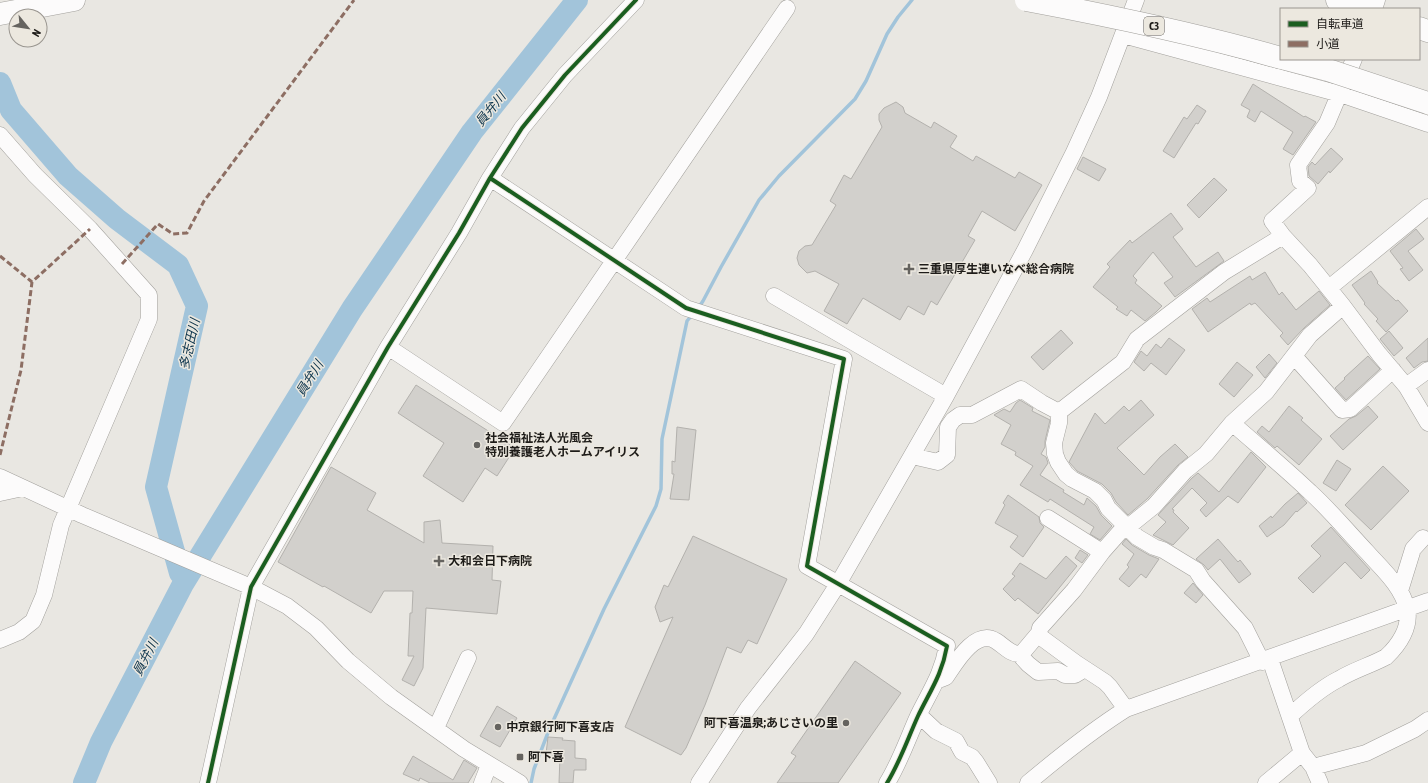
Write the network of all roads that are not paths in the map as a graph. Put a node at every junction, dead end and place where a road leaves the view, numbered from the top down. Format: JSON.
{"nodes":[{"id":1,"x":636,"y":0,"type":"edge"},
{"id":2,"x":1026,"y":0,"type":"edge"},
{"id":3,"x":1136,"y":0,"type":"edge"},
{"id":4,"x":1337,"y":0,"type":"edge"},
{"id":5,"x":64,"y":2,"type":"edge"},
{"id":6,"x":787,"y":8,"type":"dead end"},
{"id":7,"x":1360,"y":8,"type":"edge"},
{"id":8,"x":0,"y":14,"type":"edge"},
{"id":9,"x":1123,"y":35,"type":"junction"},
{"id":10,"x":1280,"y":58,"type":"edge"},
{"id":11,"x":1290,"y":60,"type":"edge"},
{"id":12,"x":1354,"y":60,"type":"edge"},
{"id":13,"x":1340,"y":94,"type":"junction"},
{"id":14,"x":1428,"y":103,"type":"edge"},
{"id":15,"x":1428,"y":124,"type":"edge"},
{"id":16,"x":0,"y":135,"type":"edge"},
{"id":17,"x":490,"y":178,"type":"junction"},
{"id":18,"x":1427,"y":210,"type":"edge"},
{"id":19,"x":1283,"y":236,"type":"junction"},
{"id":20,"x":615,"y":260,"type":"junction"},
{"id":21,"x":1329,"y":288,"type":"junction"},
{"id":22,"x":774,"y":296,"type":"dead end"},
{"id":23,"x":1344,"y":306,"type":"junction"},
{"id":24,"x":388,"y":347,"type":"junction"},
{"id":25,"x":1294,"y":356,"type":"junction"},
{"id":26,"x":1393,"y":370,"type":"junction"},
{"id":27,"x":1428,"y":370,"type":"edge"},
{"id":28,"x":1406,"y":386,"type":"junction"},
{"id":29,"x":946,"y":396,"type":"junction"},
{"id":30,"x":1059,"y":412,"type":"junction"},
{"id":31,"x":1232,"y":423,"type":"junction"},
{"id":32,"x":1428,"y":423,"type":"edge"},
{"id":33,"x":912,"y":456,"type":"junction"},
{"id":34,"x":0,"y":477,"type":"edge"},
{"id":35,"x":23,"y":488,"type":"junction"},
{"id":36,"x":0,"y":493,"type":"edge"},
{"id":37,"x":75,"y":511,"type":"junction"},
{"id":38,"x":1048,"y":518,"type":"dead end"},
{"id":39,"x":1127,"y":526,"type":"junction"},
{"id":40,"x":1423,"y":538,"type":"dead end"},
{"id":41,"x":1103,"y":551,"type":"junction"},
{"id":42,"x":838,"y":584,"type":"junction"},
{"id":43,"x":251,"y":587,"type":"junction"},
{"id":44,"x":1400,"y":591,"type":"junction"},
{"id":45,"x":1428,"y":602,"type":"edge"},
{"id":46,"x":1407,"y":609,"type":"junction"},
{"id":47,"x":1039,"y":633,"type":"junction"},
{"id":48,"x":0,"y":640,"type":"edge"},
{"id":49,"x":1019,"y":654,"type":"junction"},
{"id":50,"x":468,"y":658,"type":"dead end"},
{"id":51,"x":1266,"y":660,"type":"junction"},
{"id":52,"x":1085,"y":669,"type":"junction"},
{"id":53,"x":937,"y":681,"type":"junction"},
{"id":54,"x":1126,"y":710,"type":"junction"},
{"id":55,"x":919,"y":715,"type":"junction"},
{"id":56,"x":1290,"y":716,"type":"junction"},
{"id":57,"x":1428,"y":720,"type":"edge"},
{"id":58,"x":436,"y":728,"type":"junction"},
{"id":59,"x":1302,"y":753,"type":"junction"},
{"id":60,"x":489,"y":765,"type":"junction"},
{"id":61,"x":1313,"y":767,"type":"junction"},
{"id":62,"x":518,"y":782,"type":"edge"},
{"id":63,"x":208,"y":783,"type":"edge"},
{"id":64,"x":482,"y":783,"type":"edge"},
{"id":65,"x":699,"y":783,"type":"edge"},
{"id":66,"x":887,"y":783,"type":"edge"},
{"id":67,"x":989,"y":783,"type":"edge"},
{"id":68,"x":1028,"y":783,"type":"edge"},
{"id":69,"x":1266,"y":783,"type":"edge"},
{"id":70,"x":1320,"y":783,"type":"edge"}],
"edges":[{"from":1,"to":17,"type":"street"},
{"from":2,"to":10,"type":"highway","number":"C3","bridge":true},
{"from":3,"to":9,"type":"street"},
{"from":4,"to":7,"type":"highway"},
{"from":5,"to":8,"type":"highway"},
{"from":6,"to":20,"type":"street"},
{"from":9,"to":13,"type":"street"},
{"from":9,"to":29,"type":"street"},
{"from":11,"to":14,"type":"highway","bridge":true},
{"from":12,"to":13,"type":"street"},
{"from":13,"to":15,"type":"street"},
{"from":13,"to":19,"type":"street"},
{"from":16,"to":37,"type":"street"},
{"from":17,"to":20,"type":"street"},
{"from":17,"to":24,"type":"street"},
{"from":18,"to":21,"type":"street"},
{"from":19,"to":21,"type":"street"},
{"from":19,"to":30,"type":"street"},
{"from":20,"to":24,"type":"street"},
{"from":20,"to":42,"type":"street"},
{"from":21,"to":23,"type":"street"},
{"from":22,"to":29,"type":"street"},
{"from":23,"to":25,"type":"street"},
{"from":23,"to":26,"type":"street"},
{"from":24,"to":43,"type":"street"},
{"from":25,"to":26,"type":"street"},
{"from":25,"to":31,"type":"street"},
{"from":26,"to":28,"type":"street"},
{"from":27,"to":28,"type":"street"},
{"from":28,"to":32,"type":"street"},
{"from":29,"to":33,"type":"street"},
{"from":30,"to":33,"type":"street"},
{"from":30,"to":39,"type":"street"},
{"from":31,"to":39,"type":"street"},
{"from":31,"to":44,"type":"street"},
{"from":33,"to":42,"type":"street"},
{"from":34,"to":35,"type":"street"},
{"from":35,"to":36,"type":"street"},
{"from":35,"to":37,"type":"street"},
{"from":37,"to":43,"type":"street"},
{"from":37,"to":48,"type":"street"},
{"from":38,"to":41,"type":"street"},
{"from":39,"to":41,"type":"street"},
{"from":39,"to":51,"type":"street"},
{"from":40,"to":44,"type":"street"},
{"from":41,"to":47,"type":"street"},
{"from":42,"to":53,"type":"street"},
{"from":42,"to":65,"type":"street"},
{"from":43,"to":58,"type":"street"},
{"from":43,"to":63,"type":"street"},
{"from":44,"to":46,"type":"street"},
{"from":45,"to":46,"type":"street"},
{"from":46,"to":51,"type":"street"},
{"from":46,"to":56,"type":"street"},
{"from":47,"to":49,"type":"street"},
{"from":47,"to":52,"type":"street"},
{"from":49,"to":52,"type":"street"},
{"from":49,"to":53,"type":"street"},
{"from":50,"to":58,"type":"street"},
{"from":51,"to":54,"type":"street"},
{"from":51,"to":56,"type":"street"},
{"from":52,"to":54,"type":"street"},
{"from":53,"to":55,"type":"street"},
{"from":54,"to":68,"type":"street"},
{"from":55,"to":66,"type":"street"},
{"from":55,"to":67,"type":"street"},
{"from":56,"to":59,"type":"street"},
{"from":57,"to":61,"type":"street"},
{"from":58,"to":60,"type":"street"},
{"from":59,"to":61,"type":"street"},
{"from":59,"to":69,"type":"street"},
{"from":60,"to":62,"type":"street"},
{"from":60,"to":64,"type":"street"},
{"from":61,"to":70,"type":"street"}]}
